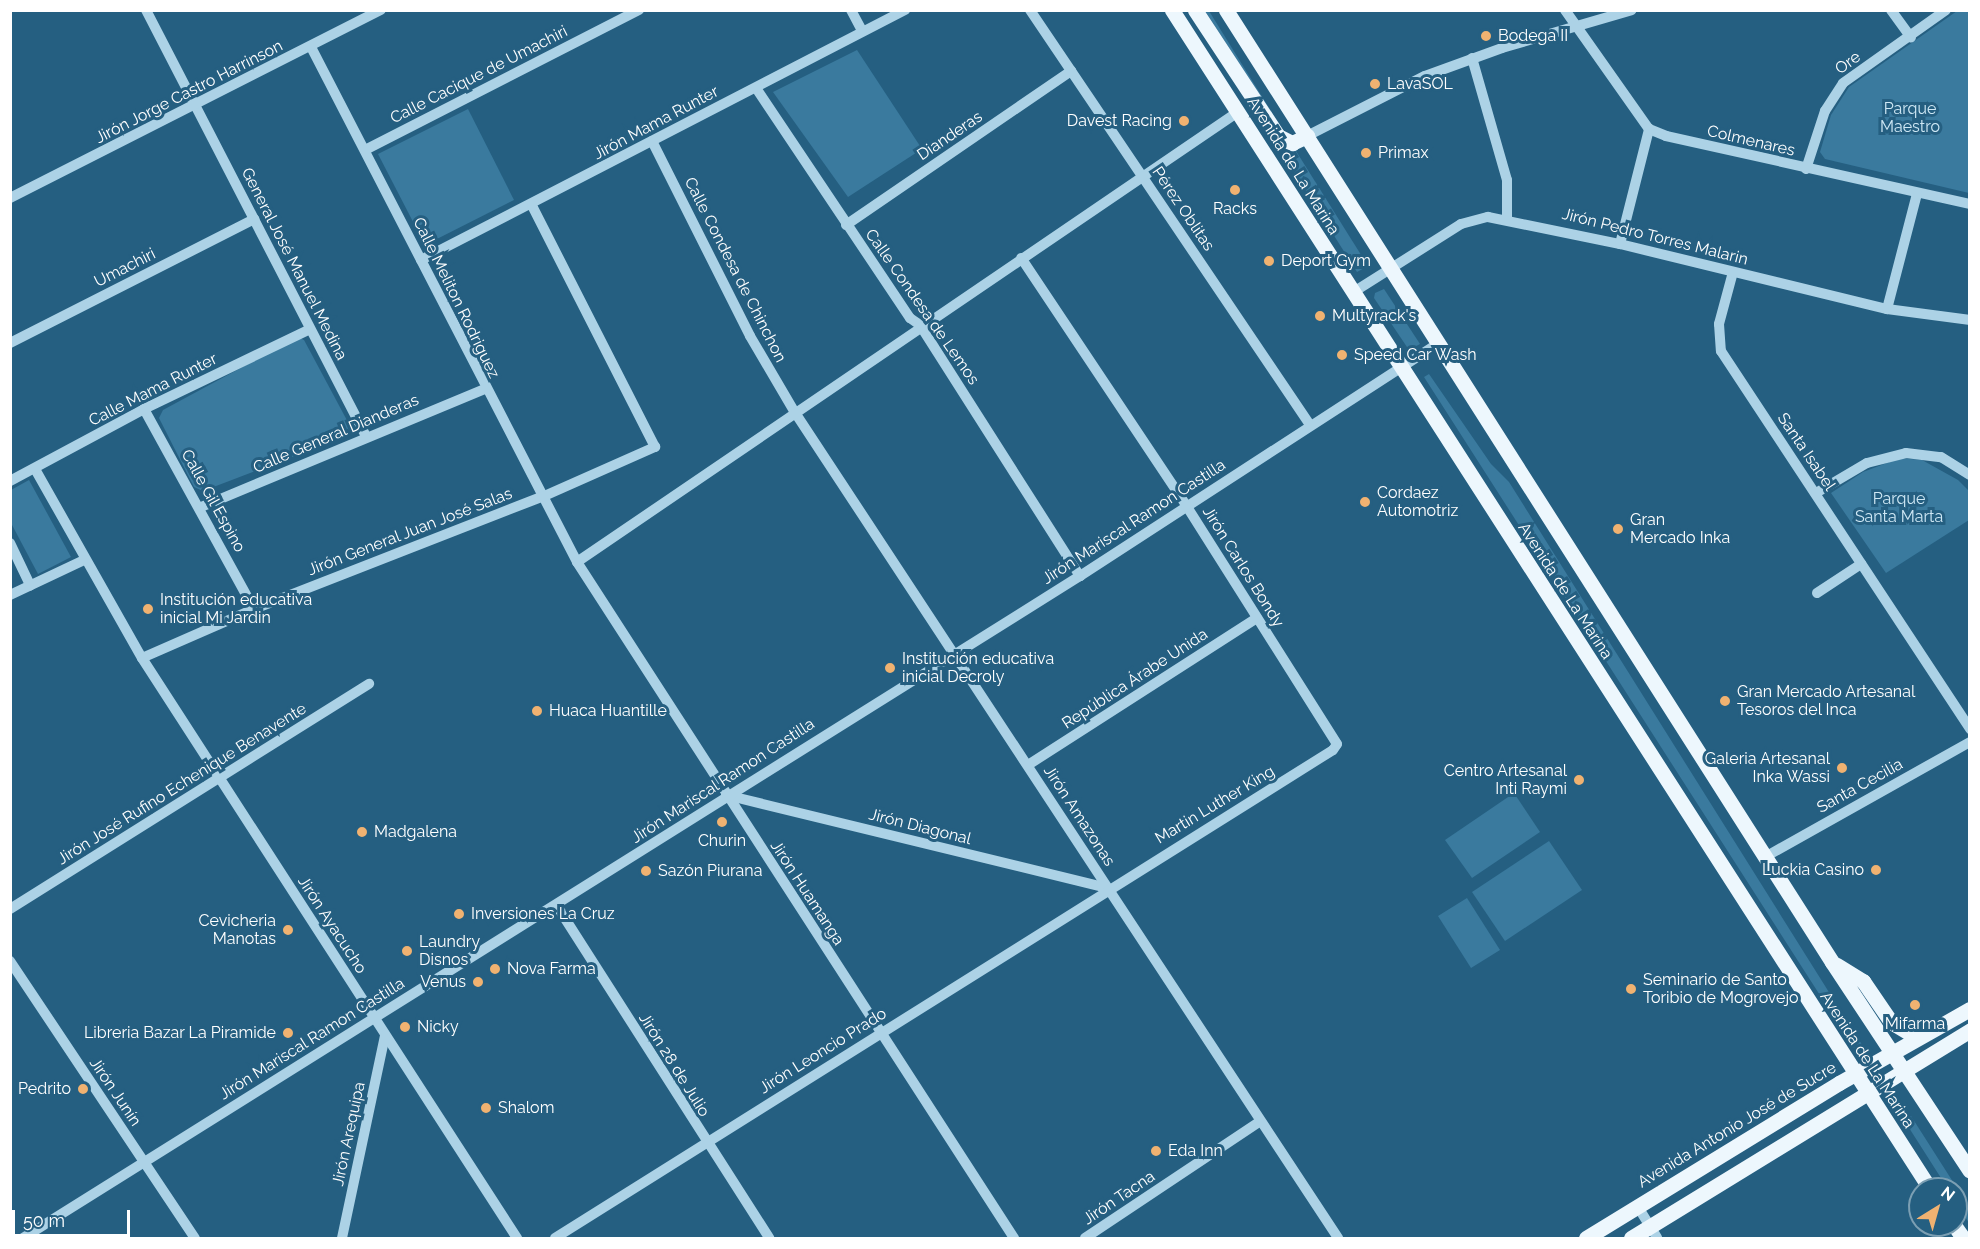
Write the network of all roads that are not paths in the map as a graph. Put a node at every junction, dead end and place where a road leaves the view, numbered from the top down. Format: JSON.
{"nodes":[{"id":1,"x":146,"y":10,"type":"edge"},
{"id":2,"x":381,"y":10,"type":"edge"},
{"id":3,"x":639,"y":10,"type":"edge"},
{"id":4,"x":851,"y":10,"type":"edge"},
{"id":5,"x":905,"y":10,"type":"edge"},
{"id":6,"x":1030,"y":10,"type":"edge"},
{"id":7,"x":1172,"y":10,"type":"edge"},
{"id":8,"x":1195,"y":10,"type":"edge"},
{"id":9,"x":1226,"y":10,"type":"edge"},
{"id":10,"x":1564,"y":10,"type":"edge"},
{"id":11,"x":1632,"y":10,"type":"edge"},
{"id":12,"x":1891,"y":10,"type":"edge"},
{"id":13,"x":1946,"y":10,"type":"edge"},
{"id":14,"x":1576,"y":28,"type":"junction"},
{"id":15,"x":862,"y":31,"type":"junction"},
{"id":16,"x":1911,"y":38,"type":"junction"},
{"id":17,"x":311,"y":47,"type":"junction"},
{"id":18,"x":1472,"y":58,"type":"junction"},
{"id":19,"x":1071,"y":71,"type":"junction"},
{"id":20,"x":756,"y":88,"type":"junction"},
{"id":21,"x":195,"y":106,"type":"junction"},
{"id":22,"x":1238,"y":112,"type":"junction"},
{"id":23,"x":1649,"y":129,"type":"junction"},
{"id":24,"x":1307,"y":136,"type":"junction"},
{"id":25,"x":652,"y":141,"type":"junction"},
{"id":26,"x":365,"y":150,"type":"junction"},
{"id":27,"x":1806,"y":169,"type":"junction"},
{"id":28,"x":1144,"y":176,"type":"junction"},
{"id":29,"x":1917,"y":194,"type":"junction"},
{"id":30,"x":10,"y":198,"type":"edge"},
{"id":31,"x":1970,"y":204,"type":"edge"},
{"id":32,"x":532,"y":206,"type":"junction"},
{"id":33,"x":1508,"y":218,"type":"junction"},
{"id":34,"x":254,"y":219,"type":"junction"},
{"id":35,"x":846,"y":225,"type":"junction"},
{"id":36,"x":1620,"y":244,"type":"junction"},
{"id":37,"x":1021,"y":258,"type":"junction"},
{"id":38,"x":421,"y":260,"type":"junction"},
{"id":39,"x":1390,"y":269,"type":"junction"},
{"id":40,"x":1733,"y":272,"type":"junction"},
{"id":41,"x":1352,"y":293,"type":"junction"},
{"id":42,"x":1887,"y":309,"type":"junction"},
{"id":43,"x":1970,"y":320,"type":"edge"},
{"id":44,"x":920,"y":326,"type":"junction"},
{"id":45,"x":310,"y":329,"type":"junction"},
{"id":46,"x":10,"y":343,"type":"edge"},
{"id":47,"x":1437,"y":344,"type":"junction"},
{"id":48,"x":1400,"y":368,"type":"junction"},
{"id":49,"x":484,"y":389,"type":"junction"},
{"id":50,"x":144,"y":409,"type":"junction"},
{"id":51,"x":794,"y":411,"type":"junction"},
{"id":52,"x":1310,"y":425,"type":"junction"},
{"id":53,"x":366,"y":436,"type":"junction"},
{"id":54,"x":35,"y":469,"type":"junction"},
{"id":55,"x":1970,"y":475,"type":"edge"},
{"id":56,"x":10,"y":481,"type":"edge"},
{"id":57,"x":1816,"y":493,"type":"junction"},
{"id":58,"x":542,"y":498,"type":"junction"},
{"id":59,"x":1186,"y":505,"type":"junction"},
{"id":60,"x":201,"y":507,"type":"junction"},
{"id":61,"x":10,"y":543,"type":"edge"},
{"id":62,"x":84,"y":560,"type":"junction"},
{"id":63,"x":577,"y":562,"type":"junction"},
{"id":64,"x":1862,"y":564,"type":"junction"},
{"id":65,"x":1080,"y":576,"type":"junction"},
{"id":66,"x":30,"y":585,"type":"junction"},
{"id":67,"x":1817,"y":593,"type":"dead end"},
{"id":68,"x":10,"y":595,"type":"edge"},
{"id":69,"x":254,"y":609,"type":"junction"},
{"id":70,"x":1257,"y":618,"type":"junction"},
{"id":71,"x":954,"y":655,"type":"junction"},
{"id":72,"x":142,"y":658,"type":"junction"},
{"id":73,"x":369,"y":684,"type":"dead end"},
{"id":74,"x":1970,"y":729,"type":"edge"},
{"id":75,"x":1970,"y":742,"type":"edge"},
{"id":76,"x":1337,"y":744,"type":"joint"},
{"id":77,"x":1028,"y":765,"type":"junction"},
{"id":78,"x":220,"y":778,"type":"junction"},
{"id":79,"x":726,"y":795,"type":"junction"},
{"id":80,"x":1765,"y":857,"type":"junction"},
{"id":81,"x":1107,"y":888,"type":"junction"},
{"id":82,"x":556,"y":906,"type":"junction"},
{"id":83,"x":10,"y":909,"type":"edge"},
{"id":84,"x":10,"y":961,"type":"edge"},
{"id":85,"x":1832,"y":962,"type":"junction"},
{"id":86,"x":1970,"y":1009,"type":"edge"},
{"id":87,"x":373,"y":1017,"type":"junction"},
{"id":88,"x":1970,"y":1030,"type":"edge"},
{"id":89,"x":880,"y":1032,"type":"junction"},
{"id":90,"x":385,"y":1036,"type":"junction"},
{"id":91,"x":1918,"y":1038,"type":"junction"},
{"id":92,"x":1892,"y":1053,"type":"junction"},
{"id":93,"x":1903,"y":1070,"type":"junction"},
{"id":94,"x":1855,"y":1074,"type":"junction"},
{"id":95,"x":1866,"y":1091,"type":"junction"},
{"id":96,"x":1260,"y":1122,"type":"junction"},
{"id":97,"x":705,"y":1143,"type":"junction"},
{"id":98,"x":143,"y":1160,"type":"junction"},
{"id":99,"x":1970,"y":1171,"type":"edge"},
{"id":100,"x":1922,"y":1177,"type":"edge"},
{"id":101,"x":1638,"y":1207,"type":"junction"},
{"id":102,"x":1653,"y":1232,"type":"edge"},
{"id":103,"x":23,"y":1239,"type":"edge"},
{"id":104,"x":195,"y":1239,"type":"edge"},
{"id":105,"x":342,"y":1239,"type":"edge"},
{"id":106,"x":517,"y":1239,"type":"edge"},
{"id":107,"x":555,"y":1239,"type":"edge"},
{"id":108,"x":769,"y":1239,"type":"edge"},
{"id":109,"x":1014,"y":1239,"type":"edge"},
{"id":110,"x":1085,"y":1239,"type":"edge"},
{"id":111,"x":1338,"y":1239,"type":"edge"},
{"id":112,"x":1586,"y":1239,"type":"edge"},
{"id":113,"x":1631,"y":1239,"type":"edge"}],
"edges":[{"from":1,"to":21,"type":"street","name":"General José Manuel Medina"},
{"from":2,"to":17,"type":"street","name":"Jirón Jorge Castro Harrinson"},
{"from":3,"to":26,"type":"street","name":"Calle Cacique de Umachiri"},
{"from":4,"to":15,"type":"street"},
{"from":5,"to":15,"type":"street","name":"Jirón Mama Runter"},
{"from":6,"to":19,"type":"street","name":"Pérez Oblitas"},
{"from":7,"to":22,"type":"main road","name":"Avenida de La Marina"},
{"from":8,"to":24,"type":"main road"},
{"from":9,"to":24,"type":"main road","name":"Avenida de La Marina"},
{"from":10,"to":14,"type":"street"},
{"from":11,"to":14,"type":"street"},
{"from":12,"to":16,"type":"street"},
{"from":13,"to":16,"type":"street","name":"Ore"},
{"from":14,"to":18,"type":"street"},
{"from":14,"to":23,"type":"street"},
{"from":15,"to":20,"type":"street","name":"Jirón Mama Runter"},
{"from":16,"to":27,"type":"street","name":"Ore"},
{"from":17,"to":21,"type":"street","name":"Jirón Jorge Castro Harrinson"},
{"from":17,"to":26,"type":"street","name":"Calle Meliton Rodriguez"},
{"from":18,"to":24,"type":"street"},
{"from":18,"to":33,"type":"street"},
{"from":19,"to":28,"type":"street","name":"Pérez Oblitas"},
{"from":19,"to":35,"type":"street","name":"Dianderas"},
{"from":20,"to":25,"type":"street","name":"Jirón Mama Runter"},
{"from":20,"to":35,"type":"street","name":"Calle Condesa de Lemos"},
{"from":21,"to":30,"type":"street","name":"Jirón Jorge Castro Harrinson"},
{"from":21,"to":34,"type":"street","name":"General José Manuel Medina"},
{"from":22,"to":28,"type":"street"},
{"from":22,"to":41,"type":"main road","name":"Avenida de La Marina"},
{"from":23,"to":27,"type":"street","name":"Colmenares"},
{"from":23,"to":36,"type":"street"},
{"from":24,"to":39,"type":"main road","name":"Avenida de La Marina"},
{"from":25,"to":32,"type":"street","name":"Jirón Mama Runter"},
{"from":25,"to":51,"type":"street","name":"Calle Condesa de Chinchon"},
{"from":26,"to":38,"type":"street","name":"Calle Meliton Rodriguez"},
{"from":27,"to":29,"type":"street","name":"Colmenares"},
{"from":28,"to":37,"type":"street"},
{"from":28,"to":52,"type":"street","name":"Pérez Oblitas"},
{"from":29,"to":31,"type":"street","name":"Colmenares"},
{"from":29,"to":42,"type":"street"},
{"from":32,"to":38,"type":"street","name":"Jirón Mama Runter"},
{"from":32,"to":58,"type":"street","name":"Jirón General Juan José Salas"},
{"from":33,"to":36,"type":"street","name":"Jirón Pedro Torres Malarin"},
{"from":33,"to":39,"type":"street","name":"Jirón Pedro Torres Malarin"},
{"from":34,"to":45,"type":"street","name":"General José Manuel Medina"},
{"from":34,"to":46,"type":"street","name":"Umachiri"},
{"from":35,"to":44,"type":"street","name":"Calle Condesa de Lemos"},
{"from":36,"to":40,"type":"street","name":"Jirón Pedro Torres Malarin"},
{"from":37,"to":44,"type":"street"},
{"from":37,"to":59,"type":"street","name":"Jirón Carlos Bondy"},
{"from":38,"to":49,"type":"street","name":"Calle Meliton Rodriguez"},
{"from":39,"to":41,"type":"street","name":"Jirón Pedro Torres Malarin"},
{"from":39,"to":47,"type":"main road","name":"Avenida de La Marina"},
{"from":40,"to":42,"type":"street","name":"Jirón Pedro Torres Malarin"},
{"from":40,"to":57,"type":"street","name":"Santa Isabel"},
{"from":41,"to":48,"type":"main road","name":"Avenida de La Marina"},
{"from":42,"to":43,"type":"street","name":"Jirón Pedro Torres Malarin"},
{"from":44,"to":51,"type":"street"},
{"from":44,"to":65,"type":"street","name":"Calle Condesa de Lemos"},
{"from":45,"to":50,"type":"street","name":"Calle Mama Runter"},
{"from":45,"to":53,"type":"street","name":"General José Manuel Medina"},
{"from":47,"to":48,"type":"street","name":"Jirón Mariscal Ramon Castilla"},
{"from":47,"to":80,"type":"main road","name":"Avenida de La Marina"},
{"from":48,"to":52,"type":"street","name":"Jirón Mariscal Ramon Castilla"},
{"from":48,"to":94,"type":"main road","name":"Avenida de La Marina"},
{"from":49,"to":53,"type":"street","name":"Calle General Dianderas"},
{"from":49,"to":58,"type":"street","name":"Calle Meliton Rodriguez"},
{"from":50,"to":54,"type":"street","name":"Calle Mama Runter"},
{"from":50,"to":60,"type":"street","name":"Calle Gil Espino"},
{"from":51,"to":63,"type":"street"},
{"from":51,"to":71,"type":"street","name":"Jirón Amazonas"},
{"from":52,"to":59,"type":"street","name":"Jirón Mariscal Ramon Castilla"},
{"from":53,"to":60,"type":"street","name":"Calle General Dianderas"},
{"from":54,"to":56,"type":"street","name":"Calle Mama Runter"},
{"from":54,"to":62,"type":"street","name":"Jirón Ayacucho"},
{"from":55,"to":57,"type":"street"},
{"from":57,"to":64,"type":"street","name":"Santa Isabel"},
{"from":58,"to":63,"type":"street","name":"Calle Meliton Rodriguez"},
{"from":58,"to":69,"type":"street","name":"Jirón General Juan José Salas"},
{"from":59,"to":65,"type":"street","name":"Jirón Mariscal Ramon Castilla"},
{"from":59,"to":70,"type":"street","name":"Jirón Carlos Bondy"},
{"from":60,"to":69,"type":"street","name":"Calle Gil Espino"},
{"from":61,"to":66,"type":"street"},
{"from":62,"to":66,"type":"street"},
{"from":62,"to":72,"type":"street","name":"Jirón Ayacucho"},
{"from":63,"to":79,"type":"street","name":"Jirón Huamanga"},
{"from":64,"to":67,"type":"street"},
{"from":64,"to":74,"type":"street","name":"Santa Isabel"},
{"from":65,"to":71,"type":"street","name":"Jirón Mariscal Ramon Castilla"},
{"from":66,"to":68,"type":"street"},
{"from":69,"to":72,"type":"street","name":"Jirón General Juan José Salas"},
{"from":70,"to":76,"type":"street","name":"Jirón Carlos Bondy"},
{"from":70,"to":77,"type":"street","name":"República Árabe Unida"},
{"from":71,"to":77,"type":"street","name":"Jirón Amazonas"},
{"from":71,"to":79,"type":"street","name":"Jirón Mariscal Ramon Castilla"},
{"from":72,"to":78,"type":"street","name":"Jirón Ayacucho"},
{"from":73,"to":78,"type":"street","name":"Jirón José Rufino Echenique Benavente"},
{"from":75,"to":80,"type":"street","name":"Santa Cecilia"},
{"from":76,"to":81,"type":"street","name":"Martin Luther King"},
{"from":77,"to":81,"type":"street","name":"Jirón Amazonas"},
{"from":78,"to":83,"type":"street","name":"Jirón José Rufino Echenique Benavente"},
{"from":78,"to":87,"type":"street","name":"Jirón Ayacucho"},
{"from":79,"to":81,"type":"street","name":"Jirón Diagonal"},
{"from":79,"to":82,"type":"street","name":"Jirón Mariscal Ramon Castilla"},
{"from":79,"to":89,"type":"street","name":"Jirón Huamanga"},
{"from":80,"to":85,"type":"main road","name":"Avenida de La Marina"},
{"from":81,"to":89,"type":"street","name":"Jirón Leoncio Prado"},
{"from":81,"to":96,"type":"street","name":"Jirón Amazonas"},
{"from":82,"to":87,"type":"street","name":"Jirón Mariscal Ramon Castilla"},
{"from":82,"to":97,"type":"street","name":"Jirón 28 de Julio"},
{"from":84,"to":98,"type":"street","name":"Jirón Junín"},
{"from":85,"to":91,"type":"main road"},
{"from":85,"to":92,"type":"main road","name":"Avenida de La Marina"},
{"from":86,"to":91,"type":"main road","name":"Avenida Antonio José de Sucre"},
{"from":87,"to":90,"type":"street","name":"Jirón Ayacucho"},
{"from":87,"to":98,"type":"street","name":"Jirón Mariscal Ramon Castilla"},
{"from":88,"to":93,"type":"main road"},
{"from":89,"to":97,"type":"street","name":"Jirón Leoncio Prado"},
{"from":89,"to":109,"type":"street","name":"Jirón Huamanga"},
{"from":90,"to":105,"type":"street","name":"Jirón Arequipa"},
{"from":90,"to":106,"type":"street","name":"Jirón Ayacucho"},
{"from":91,"to":92,"type":"main road","name":"Avenida Antonio José de Sucre"},
{"from":92,"to":93,"type":"main road","name":"Avenida de La Marina"},
{"from":92,"to":94,"type":"main road","name":"Avenida Antonio José de Sucre"},
{"from":93,"to":95,"type":"main road"},
{"from":93,"to":99,"type":"main road","name":"Avenida de La Marina"},
{"from":94,"to":95,"type":"main road","name":"Avenida de La Marina"},
{"from":94,"to":101,"type":"main road","name":"Avenida Antonio José de Sucre"},
{"from":95,"to":100,"type":"main road","name":"Avenida de La Marina"},
{"from":95,"to":102,"type":"main road"},
{"from":96,"to":110,"type":"street","name":"Jirón Tacna"},
{"from":96,"to":111,"type":"street","name":"Jirón Amazonas"},
{"from":97,"to":107,"type":"street","name":"Jirón Leoncio Prado"},
{"from":97,"to":108,"type":"street","name":"Jirón 28 de Julio"},
{"from":98,"to":103,"type":"street","name":"Jirón Mariscal Ramon Castilla"},
{"from":98,"to":104,"type":"street","name":"Jirón Junín"},
{"from":101,"to":102,"type":"street"},
{"from":101,"to":112,"type":"main road","name":"Avenida Antonio José de Sucre"},
{"from":102,"to":113,"type":"main road"}]}
